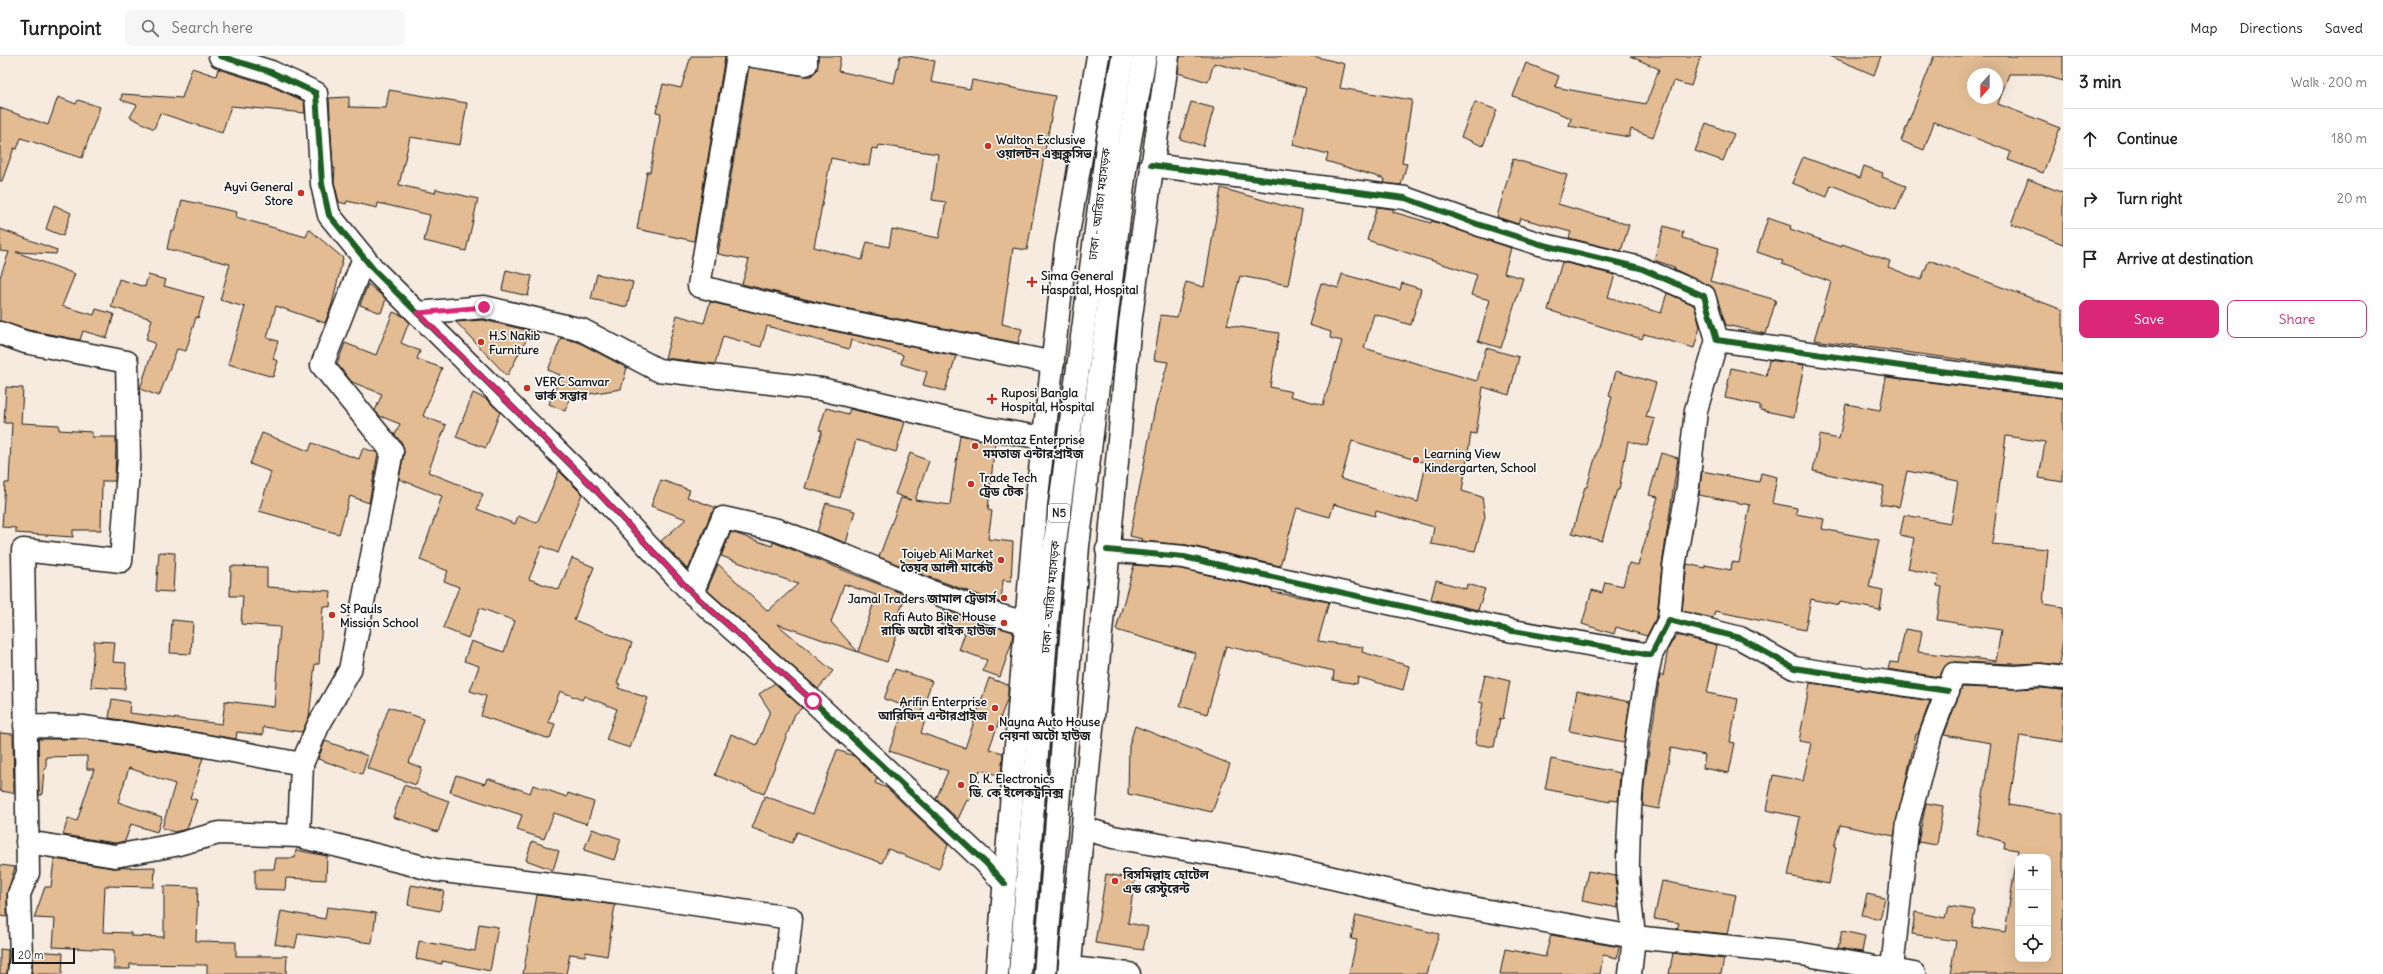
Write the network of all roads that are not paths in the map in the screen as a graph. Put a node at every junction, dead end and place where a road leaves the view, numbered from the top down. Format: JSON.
{"nodes":[{"id":1,"x":220,"y":56,"type":"edge"},
{"id":2,"x":738,"y":56,"type":"edge"},
{"id":3,"x":753,"y":56,"type":"edge"},
{"id":4,"x":806,"y":56,"type":"edge"},
{"id":5,"x":1098,"y":56,"type":"edge"},
{"id":6,"x":1123,"y":56,"type":"edge"},
{"id":7,"x":1145,"y":56,"type":"edge"},
{"id":8,"x":1168,"y":56,"type":"edge"},
{"id":9,"x":1151,"y":165,"type":"junction"},
{"id":10,"x":364,"y":258,"type":"junction"},
{"id":11,"x":418,"y":313,"type":"junction"},
{"id":12,"x":0,"y":334,"type":"edge"},
{"id":13,"x":1717,"y":340,"type":"junction"},
{"id":14,"x":1052,"y":363,"type":"junction"},
{"id":15,"x":2063,"y":386,"type":"edge"},
{"id":16,"x":1044,"y":438,"type":"junction"},
{"id":17,"x":1108,"y":550,"type":"junction"},
{"id":18,"x":692,"y":593,"type":"junction"},
{"id":19,"x":1669,"y":620,"type":"junction"},
{"id":20,"x":1026,"y":623,"type":"junction"},
{"id":21,"x":1651,"y":655,"type":"junction"},
{"id":22,"x":2063,"y":678,"type":"edge"},
{"id":23,"x":1948,"y":691,"type":"junction"},
{"id":24,"x":25,"y":726,"type":"junction"},
{"id":25,"x":302,"y":764,"type":"junction"},
{"id":26,"x":1083,"y":828,"type":"junction"},
{"id":27,"x":300,"y":836,"type":"junction"},
{"id":28,"x":27,"y":842,"type":"junction"},
{"id":29,"x":1005,"y":884,"type":"junction"},
{"id":30,"x":1634,"y":937,"type":"junction"},
{"id":31,"x":1892,"y":969,"type":"junction"},
{"id":32,"x":1069,"y":971,"type":"edge"},
{"id":33,"x":19,"y":974,"type":"edge"},
{"id":34,"x":785,"y":974,"type":"edge"},
{"id":35,"x":997,"y":974,"type":"edge"},
{"id":36,"x":1020,"y":974,"type":"edge"},
{"id":37,"x":1045,"y":974,"type":"edge"},
{"id":38,"x":1129,"y":974,"type":"edge"},
{"id":39,"x":1630,"y":974,"type":"edge"},
{"id":40,"x":1914,"y":974,"type":"edge"}],
"edges":[{"from":1,"to":10,"type":"main road"},
{"from":2,"to":14,"type":"main road"},
{"from":3,"to":4,"type":"main road"},
{"from":5,"to":14,"type":"main road"},
{"from":6,"to":36,"type":"main road","name":"ঢাকা - আরিচা মহাসড়ক","number":"N5"},
{"from":7,"to":37,"type":"main road","name":"ঢাকা - আরিচা মহাসড়ক","number":"N5"},
{"from":8,"to":9,"type":"main road"},
{"from":9,"to":13,"type":"main road"},
{"from":9,"to":17,"type":"main road"},
{"from":10,"to":11,"type":"main road"},
{"from":10,"to":25,"type":"main road"},
{"from":11,"to":16,"type":"main road"},
{"from":11,"to":18,"type":"main road"},
{"from":12,"to":24,"type":"main road"},
{"from":13,"to":15,"type":"main road"},
{"from":13,"to":19,"type":"main road"},
{"from":14,"to":16,"type":"main road"},
{"from":16,"to":20,"type":"main road"},
{"from":17,"to":21,"type":"main road"},
{"from":17,"to":26,"type":"main road"},
{"from":18,"to":20,"type":"main road"},
{"from":18,"to":29,"type":"main road"},
{"from":19,"to":21,"type":"main road"},
{"from":19,"to":23,"type":"main road"},
{"from":20,"to":29,"type":"main road"},
{"from":21,"to":30,"type":"main road"},
{"from":22,"to":23,"type":"main road"},
{"from":23,"to":31,"type":"main road"},
{"from":24,"to":25,"type":"main road"},
{"from":24,"to":28,"type":"main road"},
{"from":25,"to":27,"type":"main road"},
{"from":26,"to":30,"type":"main road"},
{"from":26,"to":32,"type":"main road"},
{"from":27,"to":28,"type":"main road"},
{"from":27,"to":34,"type":"main road"},
{"from":28,"to":33,"type":"main road"},
{"from":29,"to":35,"type":"main road"},
{"from":30,"to":31,"type":"main road"},
{"from":30,"to":39,"type":"main road"},
{"from":31,"to":40,"type":"main road"},
{"from":32,"to":38,"type":"main road"}]}
